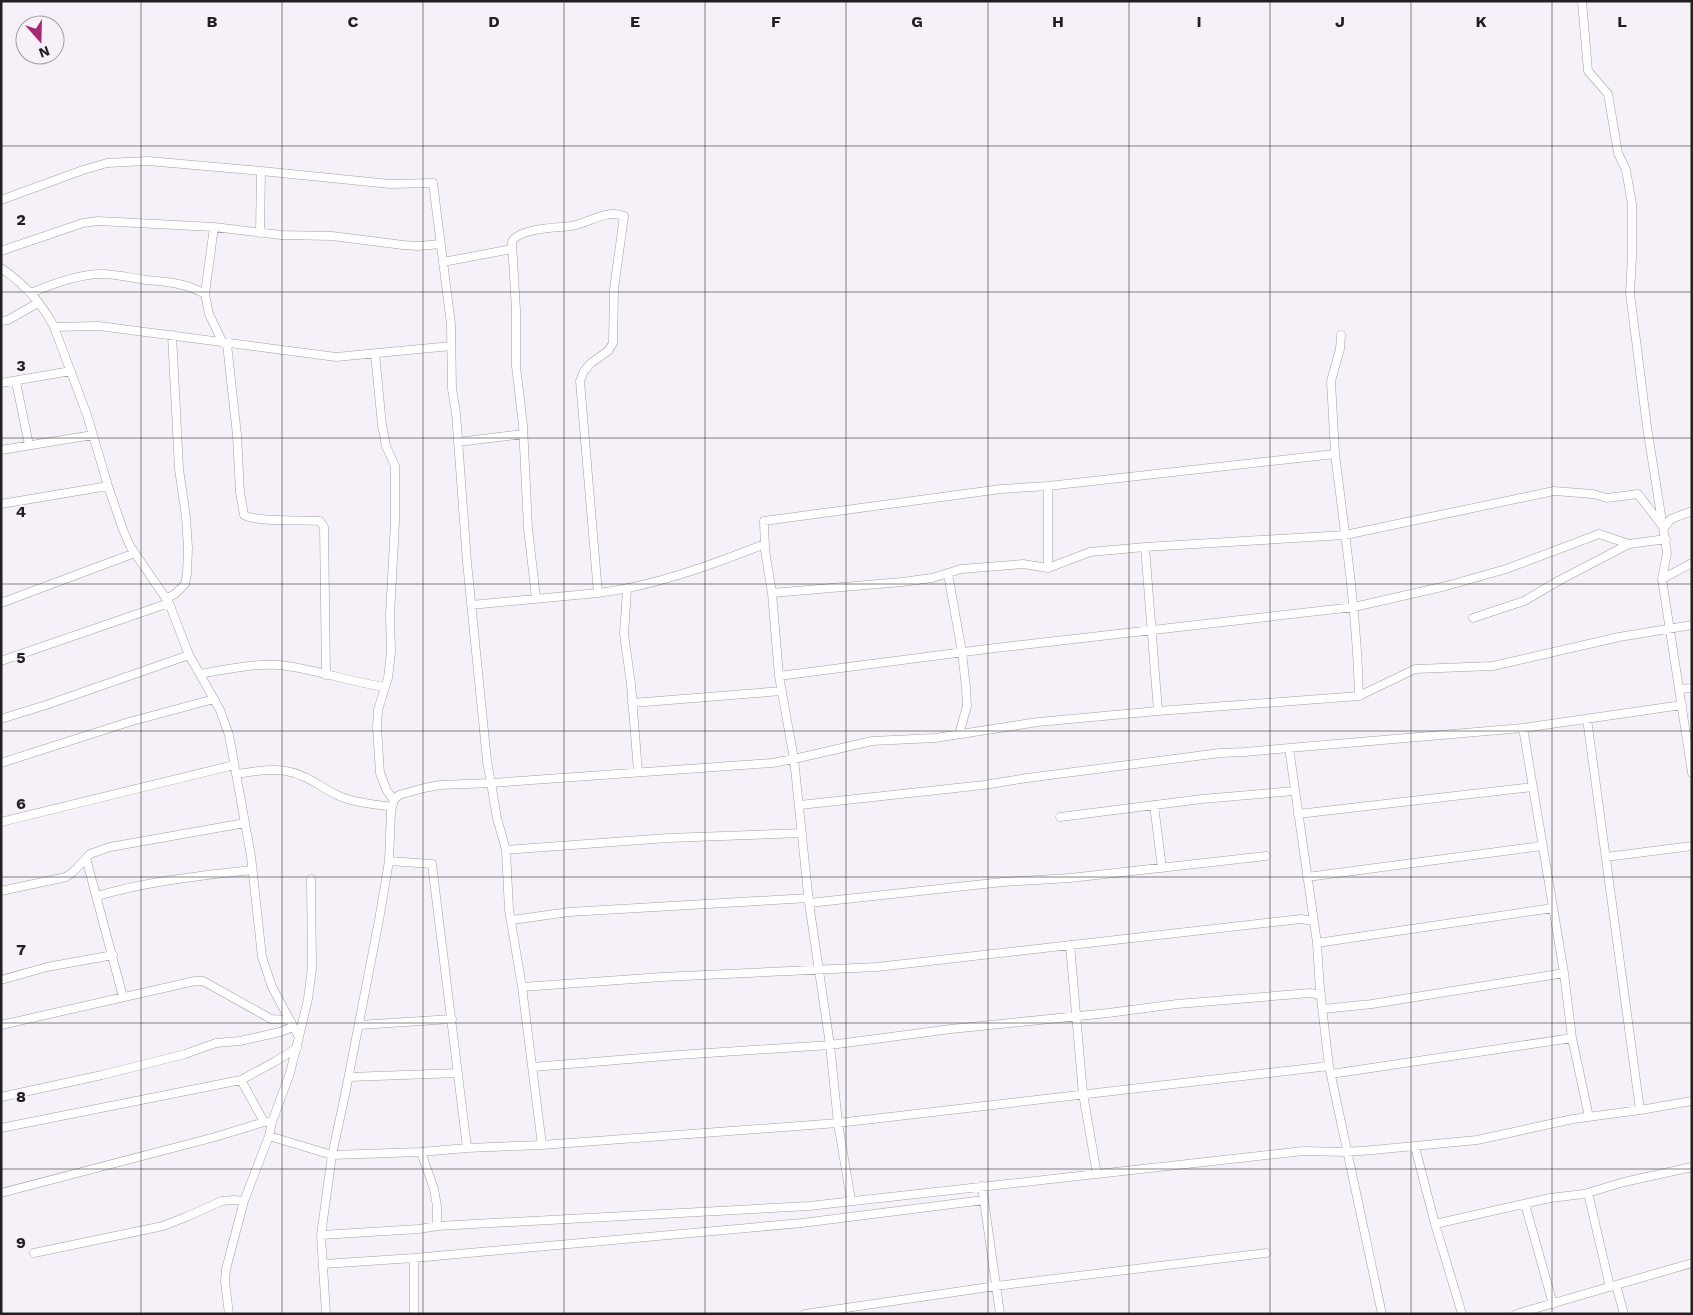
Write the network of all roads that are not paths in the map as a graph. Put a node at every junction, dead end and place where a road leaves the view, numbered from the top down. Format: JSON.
{"nodes":[{"id":1,"x":1582,"y":1,"type":"edge"},
{"id":2,"x":261,"y":171,"type":"junction"},
{"id":3,"x":1,"y":200,"type":"edge"},
{"id":4,"x":214,"y":227,"type":"junction"},
{"id":5,"x":260,"y":233,"type":"junction"},
{"id":6,"x":441,"y":244,"type":"junction"},
{"id":7,"x":512,"y":249,"type":"junction"},
{"id":8,"x":1,"y":251,"type":"edge"},
{"id":9,"x":443,"y":262,"type":"junction"},
{"id":10,"x":1,"y":268,"type":"edge"},
{"id":11,"x":31,"y":293,"type":"junction"},
{"id":12,"x":205,"y":294,"type":"junction"},
{"id":13,"x":38,"y":303,"type":"junction"},
{"id":14,"x":1,"y":321,"type":"edge"},
{"id":15,"x":54,"y":327,"type":"junction"},
{"id":16,"x":172,"y":335,"type":"junction"},
{"id":17,"x":1342,"y":335,"type":"dead end"},
{"id":18,"x":225,"y":343,"type":"junction"},
{"id":19,"x":452,"y":346,"type":"junction"},
{"id":20,"x":375,"y":354,"type":"junction"},
{"id":21,"x":71,"y":371,"type":"junction"},
{"id":22,"x":16,"y":382,"type":"junction"},
{"id":23,"x":1,"y":383,"type":"edge"},
{"id":24,"x":523,"y":434,"type":"junction"},
{"id":25,"x":93,"y":435,"type":"junction"},
{"id":26,"x":458,"y":442,"type":"junction"},
{"id":27,"x":29,"y":445,"type":"junction"},
{"id":28,"x":1,"y":450,"type":"edge"},
{"id":29,"x":1335,"y":454,"type":"junction"},
{"id":30,"x":108,"y":486,"type":"junction"},
{"id":31,"x":1048,"y":486,"type":"junction"},
{"id":32,"x":1,"y":504,"type":"edge"},
{"id":33,"x":1692,"y":512,"type":"edge"},
{"id":34,"x":1664,"y":528,"type":"junction"},
{"id":35,"x":1345,"y":535,"type":"junction"},
{"id":36,"x":1666,"y":539,"type":"junction"},
{"id":37,"x":765,"y":544,"type":"junction"},
{"id":38,"x":1629,"y":544,"type":"junction"},
{"id":39,"x":1145,"y":547,"type":"junction"},
{"id":40,"x":135,"y":554,"type":"junction"},
{"id":41,"x":1692,"y":563,"type":"edge"},
{"id":42,"x":1048,"y":568,"type":"junction"},
{"id":43,"x":948,"y":574,"type":"junction"},
{"id":44,"x":1662,"y":579,"type":"junction"},
{"id":45,"x":627,"y":590,"type":"junction"},
{"id":46,"x":598,"y":593,"type":"junction"},
{"id":47,"x":772,"y":593,"type":"junction"},
{"id":48,"x":536,"y":598,"type":"junction"},
{"id":49,"x":168,"y":600,"type":"junction"},
{"id":50,"x":1,"y":603,"type":"edge"},
{"id":51,"x":471,"y":605,"type":"junction"},
{"id":52,"x":1354,"y":608,"type":"junction"},
{"id":53,"x":1473,"y":618,"type":"dead end"},
{"id":54,"x":1692,"y":625,"type":"edge"},
{"id":55,"x":1670,"y":629,"type":"junction"},
{"id":56,"x":1151,"y":630,"type":"junction"},
{"id":57,"x":962,"y":652,"type":"junction"},
{"id":58,"x":189,"y":655,"type":"junction"},
{"id":59,"x":1,"y":661,"type":"edge"},
{"id":60,"x":200,"y":674,"type":"junction"},
{"id":61,"x":326,"y":675,"type":"junction"},
{"id":62,"x":779,"y":676,"type":"junction"},
{"id":63,"x":385,"y":687,"type":"junction"},
{"id":64,"x":1692,"y":688,"type":"edge"},
{"id":65,"x":1680,"y":690,"type":"junction"},
{"id":66,"x":782,"y":691,"type":"junction"},
{"id":67,"x":1359,"y":696,"type":"junction"},
{"id":68,"x":214,"y":699,"type":"junction"},
{"id":69,"x":632,"y":703,"type":"junction"},
{"id":70,"x":1682,"y":705,"type":"junction"},
{"id":71,"x":1158,"y":711,"type":"junction"},
{"id":72,"x":1,"y":719,"type":"edge"},
{"id":73,"x":1587,"y":719,"type":"junction"},
{"id":74,"x":1523,"y":728,"type":"junction"},
{"id":75,"x":959,"y":734,"type":"junction"},
{"id":76,"x":1690,"y":744,"type":"edge"},
{"id":77,"x":1289,"y":748,"type":"junction"},
{"id":78,"x":794,"y":759,"type":"junction"},
{"id":79,"x":1,"y":763,"type":"edge"},
{"id":80,"x":234,"y":765,"type":"junction"},
{"id":81,"x":638,"y":772,"type":"junction"},
{"id":82,"x":1692,"y":773,"type":"edge"},
{"id":83,"x":236,"y":774,"type":"junction"},
{"id":84,"x":491,"y":783,"type":"junction"},
{"id":85,"x":1533,"y":787,"type":"junction"},
{"id":86,"x":1294,"y":791,"type":"junction"},
{"id":87,"x":393,"y":803,"type":"junction"},
{"id":88,"x":800,"y":805,"type":"junction"},
{"id":89,"x":1154,"y":805,"type":"junction"},
{"id":90,"x":1298,"y":814,"type":"junction"},
{"id":91,"x":1060,"y":817,"type":"dead end"},
{"id":92,"x":1,"y":822,"type":"edge"},
{"id":93,"x":245,"y":823,"type":"junction"},
{"id":94,"x":802,"y":834,"type":"junction"},
{"id":95,"x":1542,"y":846,"type":"junction"},
{"id":96,"x":1692,"y":846,"type":"edge"},
{"id":97,"x":506,"y":850,"type":"junction"},
{"id":98,"x":1266,"y":856,"type":"dead end"},
{"id":99,"x":1606,"y":857,"type":"junction"},
{"id":100,"x":86,"y":858,"type":"junction"},
{"id":101,"x":388,"y":861,"type":"junction"},
{"id":102,"x":1162,"y":868,"type":"junction"},
{"id":103,"x":252,"y":870,"type":"junction"},
{"id":104,"x":1307,"y":878,"type":"junction"},
{"id":105,"x":311,"y":879,"type":"dead end"},
{"id":106,"x":1,"y":891,"type":"edge"},
{"id":107,"x":97,"y":896,"type":"junction"},
{"id":108,"x":809,"y":901,"type":"junction"},
{"id":109,"x":1553,"y":908,"type":"junction"},
{"id":110,"x":512,"y":920,"type":"junction"},
{"id":111,"x":1314,"y":921,"type":"junction"},
{"id":112,"x":1317,"y":943,"type":"junction"},
{"id":113,"x":1070,"y":945,"type":"junction"},
{"id":114,"x":113,"y":955,"type":"junction"},
{"id":115,"x":820,"y":970,"type":"junction"},
{"id":116,"x":1564,"y":973,"type":"junction"},
{"id":117,"x":1,"y":980,"type":"edge"},
{"id":118,"x":522,"y":987,"type":"junction"},
{"id":119,"x":1320,"y":995,"type":"junction"},
{"id":120,"x":123,"y":996,"type":"junction"},
{"id":121,"x":1322,"y":1009,"type":"junction"},
{"id":122,"x":1077,"y":1015,"type":"junction"},
{"id":123,"x":452,"y":1019,"type":"junction"},
{"id":124,"x":291,"y":1023,"type":"junction"},
{"id":125,"x":1,"y":1025,"type":"edge"},
{"id":126,"x":358,"y":1025,"type":"junction"},
{"id":127,"x":299,"y":1037,"type":"junction"},
{"id":128,"x":1572,"y":1038,"type":"junction"},
{"id":129,"x":830,"y":1045,"type":"junction"},
{"id":130,"x":297,"y":1048,"type":"junction"},
{"id":131,"x":533,"y":1067,"type":"junction"},
{"id":132,"x":1330,"y":1070,"type":"junction"},
{"id":133,"x":458,"y":1073,"type":"junction"},
{"id":134,"x":349,"y":1077,"type":"junction"},
{"id":135,"x":241,"y":1080,"type":"junction"},
{"id":136,"x":1083,"y":1094,"type":"junction"},
{"id":137,"x":1,"y":1097,"type":"edge"},
{"id":138,"x":1692,"y":1101,"type":"edge"},
{"id":139,"x":1640,"y":1110,"type":"junction"},
{"id":140,"x":1589,"y":1117,"type":"junction"},
{"id":141,"x":268,"y":1122,"type":"junction"},
{"id":142,"x":838,"y":1123,"type":"junction"},
{"id":143,"x":1,"y":1128,"type":"edge"},
{"id":144,"x":269,"y":1136,"type":"junction"},
{"id":145,"x":542,"y":1145,"type":"junction"},
{"id":146,"x":1416,"y":1147,"type":"junction"},
{"id":147,"x":467,"y":1148,"type":"junction"},
{"id":148,"x":421,"y":1152,"type":"junction"},
{"id":149,"x":1346,"y":1152,"type":"junction"},
{"id":150,"x":332,"y":1155,"type":"junction"},
{"id":151,"x":1692,"y":1167,"type":"edge"},
{"id":152,"x":1097,"y":1174,"type":"junction"},
{"id":153,"x":982,"y":1186,"type":"junction"},
{"id":154,"x":1,"y":1193,"type":"edge"},
{"id":155,"x":1588,"y":1193,"type":"junction"},
{"id":156,"x":851,"y":1200,"type":"junction"},
{"id":157,"x":984,"y":1200,"type":"junction"},
{"id":158,"x":244,"y":1201,"type":"junction"},
{"id":159,"x":1526,"y":1204,"type":"junction"},
{"id":160,"x":1435,"y":1224,"type":"junction"},
{"id":161,"x":436,"y":1226,"type":"junction"},
{"id":162,"x":321,"y":1235,"type":"junction"},
{"id":163,"x":1266,"y":1252,"type":"dead end"},
{"id":164,"x":34,"y":1253,"type":"dead end"},
{"id":165,"x":414,"y":1258,"type":"junction"},
{"id":166,"x":1692,"y":1263,"type":"edge"},
{"id":167,"x":324,"y":1264,"type":"junction"},
{"id":168,"x":996,"y":1286,"type":"junction"},
{"id":169,"x":1613,"y":1286,"type":"junction"},
{"id":170,"x":1553,"y":1304,"type":"junction"},
{"id":171,"x":1540,"y":1311,"type":"edge"},
{"id":172,"x":820,"y":1313,"type":"edge"},
{"id":173,"x":229,"y":1314,"type":"edge"},
{"id":174,"x":326,"y":1314,"type":"edge"},
{"id":175,"x":414,"y":1314,"type":"edge"},
{"id":176,"x":805,"y":1314,"type":"edge"},
{"id":177,"x":1000,"y":1314,"type":"edge"},
{"id":178,"x":1382,"y":1314,"type":"edge"},
{"id":179,"x":1462,"y":1314,"type":"edge"},
{"id":180,"x":1516,"y":1314,"type":"edge"},
{"id":181,"x":1624,"y":1314,"type":"edge"}],
"edges":[{"from":1,"to":34,"type":"street"},
{"from":2,"to":3,"type":"street"},
{"from":2,"to":5,"type":"street"},
{"from":2,"to":6,"type":"street"},
{"from":4,"to":5,"type":"street"},
{"from":4,"to":8,"type":"street"},
{"from":4,"to":12,"type":"street"},
{"from":5,"to":6,"type":"street"},
{"from":6,"to":9,"type":"street"},
{"from":7,"to":9,"type":"street"},
{"from":7,"to":24,"type":"street"},
{"from":7,"to":46,"type":"street"},
{"from":9,"to":19,"type":"street"},
{"from":10,"to":11,"type":"street"},
{"from":11,"to":12,"type":"street"},
{"from":11,"to":13,"type":"street"},
{"from":12,"to":18,"type":"street"},
{"from":13,"to":14,"type":"street"},
{"from":13,"to":15,"type":"street"},
{"from":15,"to":16,"type":"street"},
{"from":15,"to":21,"type":"street"},
{"from":16,"to":18,"type":"street"},
{"from":16,"to":49,"type":"street"},
{"from":17,"to":29,"type":"street"},
{"from":18,"to":20,"type":"street"},
{"from":18,"to":61,"type":"street"},
{"from":19,"to":20,"type":"street"},
{"from":19,"to":26,"type":"street"},
{"from":20,"to":63,"type":"street"},
{"from":21,"to":22,"type":"street"},
{"from":21,"to":25,"type":"street"},
{"from":22,"to":23,"type":"street"},
{"from":22,"to":27,"type":"street"},
{"from":24,"to":26,"type":"street"},
{"from":24,"to":48,"type":"street"},
{"from":25,"to":27,"type":"street"},
{"from":25,"to":30,"type":"street"},
{"from":26,"to":51,"type":"street"},
{"from":27,"to":28,"type":"street"},
{"from":29,"to":31,"type":"street"},
{"from":29,"to":35,"type":"street"},
{"from":30,"to":32,"type":"street"},
{"from":30,"to":40,"type":"street"},
{"from":31,"to":37,"type":"street"},
{"from":31,"to":42,"type":"street"},
{"from":33,"to":34,"type":"street"},
{"from":34,"to":35,"type":"street"},
{"from":34,"to":36,"type":"street"},
{"from":35,"to":39,"type":"street"},
{"from":35,"to":52,"type":"street"},
{"from":36,"to":38,"type":"street"},
{"from":36,"to":44,"type":"street"},
{"from":37,"to":45,"type":"street"},
{"from":37,"to":47,"type":"street"},
{"from":38,"to":52,"type":"street"},
{"from":38,"to":53,"type":"street"},
{"from":39,"to":42,"type":"street"},
{"from":39,"to":56,"type":"street"},
{"from":40,"to":49,"type":"street"},
{"from":40,"to":50,"type":"street"},
{"from":41,"to":44,"type":"street"},
{"from":42,"to":43,"type":"street"},
{"from":43,"to":47,"type":"street"},
{"from":43,"to":57,"type":"street"},
{"from":44,"to":55,"type":"street"},
{"from":45,"to":46,"type":"street"},
{"from":45,"to":69,"type":"street"},
{"from":46,"to":48,"type":"street"},
{"from":47,"to":62,"type":"street"},
{"from":48,"to":51,"type":"street"},
{"from":49,"to":58,"type":"street"},
{"from":49,"to":59,"type":"street"},
{"from":51,"to":84,"type":"street"},
{"from":52,"to":56,"type":"street"},
{"from":52,"to":67,"type":"street"},
{"from":54,"to":55,"type":"street"},
{"from":55,"to":65,"type":"street"},
{"from":55,"to":67,"type":"street"},
{"from":56,"to":57,"type":"street"},
{"from":56,"to":71,"type":"street"},
{"from":57,"to":62,"type":"street"},
{"from":57,"to":75,"type":"street"},
{"from":58,"to":60,"type":"street"},
{"from":58,"to":72,"type":"street"},
{"from":60,"to":61,"type":"street"},
{"from":60,"to":68,"type":"street"},
{"from":61,"to":63,"type":"street"},
{"from":62,"to":66,"type":"street"},
{"from":63,"to":87,"type":"street"},
{"from":64,"to":65,"type":"street"},
{"from":65,"to":70,"type":"street"},
{"from":66,"to":69,"type":"street"},
{"from":66,"to":78,"type":"street"},
{"from":67,"to":71,"type":"street"},
{"from":68,"to":79,"type":"street"},
{"from":68,"to":80,"type":"street"},
{"from":69,"to":81,"type":"street"},
{"from":70,"to":73,"type":"street"},
{"from":70,"to":76,"type":"street"},
{"from":71,"to":75,"type":"street"},
{"from":73,"to":74,"type":"street"},
{"from":73,"to":99,"type":"street"},
{"from":74,"to":77,"type":"street"},
{"from":74,"to":85,"type":"street"},
{"from":75,"to":78,"type":"street"},
{"from":76,"to":82,"type":"street"},
{"from":77,"to":86,"type":"street"},
{"from":77,"to":88,"type":"street"},
{"from":78,"to":81,"type":"street"},
{"from":78,"to":88,"type":"street"},
{"from":80,"to":83,"type":"street"},
{"from":80,"to":92,"type":"street"},
{"from":81,"to":84,"type":"street"},
{"from":83,"to":87,"type":"street"},
{"from":83,"to":93,"type":"street"},
{"from":84,"to":87,"type":"street"},
{"from":84,"to":97,"type":"street"},
{"from":85,"to":90,"type":"street"},
{"from":85,"to":95,"type":"street"},
{"from":86,"to":89,"type":"street"},
{"from":86,"to":90,"type":"street"},
{"from":87,"to":101,"type":"street"},
{"from":88,"to":94,"type":"street"},
{"from":89,"to":91,"type":"street"},
{"from":89,"to":102,"type":"street"},
{"from":90,"to":104,"type":"street"},
{"from":93,"to":100,"type":"street"},
{"from":93,"to":103,"type":"street"},
{"from":94,"to":97,"type":"street"},
{"from":94,"to":108,"type":"street"},
{"from":95,"to":104,"type":"street"},
{"from":95,"to":109,"type":"street"},
{"from":96,"to":99,"type":"street"},
{"from":97,"to":110,"type":"street"},
{"from":98,"to":102,"type":"street"},
{"from":99,"to":139,"type":"street"},
{"from":100,"to":106,"type":"street"},
{"from":100,"to":107,"type":"street"},
{"from":101,"to":123,"type":"street"},
{"from":101,"to":126,"type":"street"},
{"from":102,"to":108,"type":"street"},
{"from":103,"to":107,"type":"street"},
{"from":103,"to":124,"type":"street"},
{"from":104,"to":111,"type":"street"},
{"from":105,"to":127,"type":"street"},
{"from":107,"to":114,"type":"street"},
{"from":108,"to":110,"type":"street"},
{"from":108,"to":115,"type":"street"},
{"from":109,"to":112,"type":"street"},
{"from":109,"to":116,"type":"street"},
{"from":110,"to":118,"type":"street"},
{"from":111,"to":112,"type":"street"},
{"from":111,"to":113,"type":"street"},
{"from":112,"to":119,"type":"street"},
{"from":113,"to":115,"type":"street"},
{"from":113,"to":122,"type":"street"},
{"from":114,"to":117,"type":"street"},
{"from":114,"to":120,"type":"street"},
{"from":115,"to":118,"type":"street"},
{"from":115,"to":129,"type":"street"},
{"from":116,"to":121,"type":"street"},
{"from":116,"to":128,"type":"street"},
{"from":118,"to":131,"type":"street"},
{"from":119,"to":121,"type":"street"},
{"from":119,"to":122,"type":"street"},
{"from":120,"to":124,"type":"street"},
{"from":120,"to":125,"type":"street"},
{"from":121,"to":132,"type":"street"},
{"from":122,"to":129,"type":"street"},
{"from":122,"to":136,"type":"street"},
{"from":123,"to":126,"type":"street"},
{"from":123,"to":133,"type":"street"},
{"from":124,"to":127,"type":"street"},
{"from":124,"to":137,"type":"street"},
{"from":126,"to":134,"type":"street"},
{"from":127,"to":130,"type":"street"},
{"from":128,"to":132,"type":"street"},
{"from":128,"to":140,"type":"street"},
{"from":129,"to":131,"type":"street"},
{"from":129,"to":142,"type":"street"},
{"from":130,"to":135,"type":"street"},
{"from":130,"to":141,"type":"street"},
{"from":131,"to":145,"type":"street"},
{"from":132,"to":136,"type":"street"},
{"from":132,"to":149,"type":"street"},
{"from":133,"to":134,"type":"street"},
{"from":133,"to":147,"type":"street"},
{"from":134,"to":150,"type":"street"},
{"from":135,"to":141,"type":"street"},
{"from":135,"to":143,"type":"street"},
{"from":136,"to":142,"type":"street"},
{"from":136,"to":152,"type":"street"},
{"from":138,"to":139,"type":"street"},
{"from":139,"to":140,"type":"street"},
{"from":140,"to":146,"type":"street"},
{"from":141,"to":144,"type":"street"},
{"from":141,"to":154,"type":"street"},
{"from":142,"to":145,"type":"street"},
{"from":142,"to":156,"type":"street"},
{"from":144,"to":150,"type":"street"},
{"from":144,"to":158,"type":"street"},
{"from":145,"to":147,"type":"street"},
{"from":146,"to":149,"type":"street"},
{"from":146,"to":160,"type":"street"},
{"from":147,"to":148,"type":"street"},
{"from":148,"to":150,"type":"street"},
{"from":148,"to":161,"type":"street"},
{"from":149,"to":152,"type":"street"},
{"from":149,"to":178,"type":"street"},
{"from":150,"to":162,"type":"street"},
{"from":151,"to":155,"type":"street"},
{"from":152,"to":153,"type":"street"},
{"from":153,"to":156,"type":"street"},
{"from":153,"to":157,"type":"street"},
{"from":155,"to":159,"type":"street"},
{"from":155,"to":169,"type":"street"},
{"from":156,"to":161,"type":"street"},
{"from":157,"to":165,"type":"street"},
{"from":157,"to":168,"type":"street"},
{"from":158,"to":164,"type":"street"},
{"from":158,"to":173,"type":"street"},
{"from":159,"to":160,"type":"street"},
{"from":159,"to":170,"type":"street"},
{"from":160,"to":179,"type":"street"},
{"from":161,"to":162,"type":"street"},
{"from":162,"to":167,"type":"street"},
{"from":163,"to":168,"type":"street"},
{"from":165,"to":167,"type":"street"},
{"from":165,"to":175,"type":"street"},
{"from":166,"to":169,"type":"street"},
{"from":167,"to":174,"type":"street"},
{"from":168,"to":172,"type":"street"},
{"from":168,"to":177,"type":"street"},
{"from":169,"to":170,"type":"street"},
{"from":169,"to":181,"type":"street"},
{"from":170,"to":171,"type":"street"},
{"from":171,"to":180,"type":"street"},
{"from":172,"to":176,"type":"street"}]}
